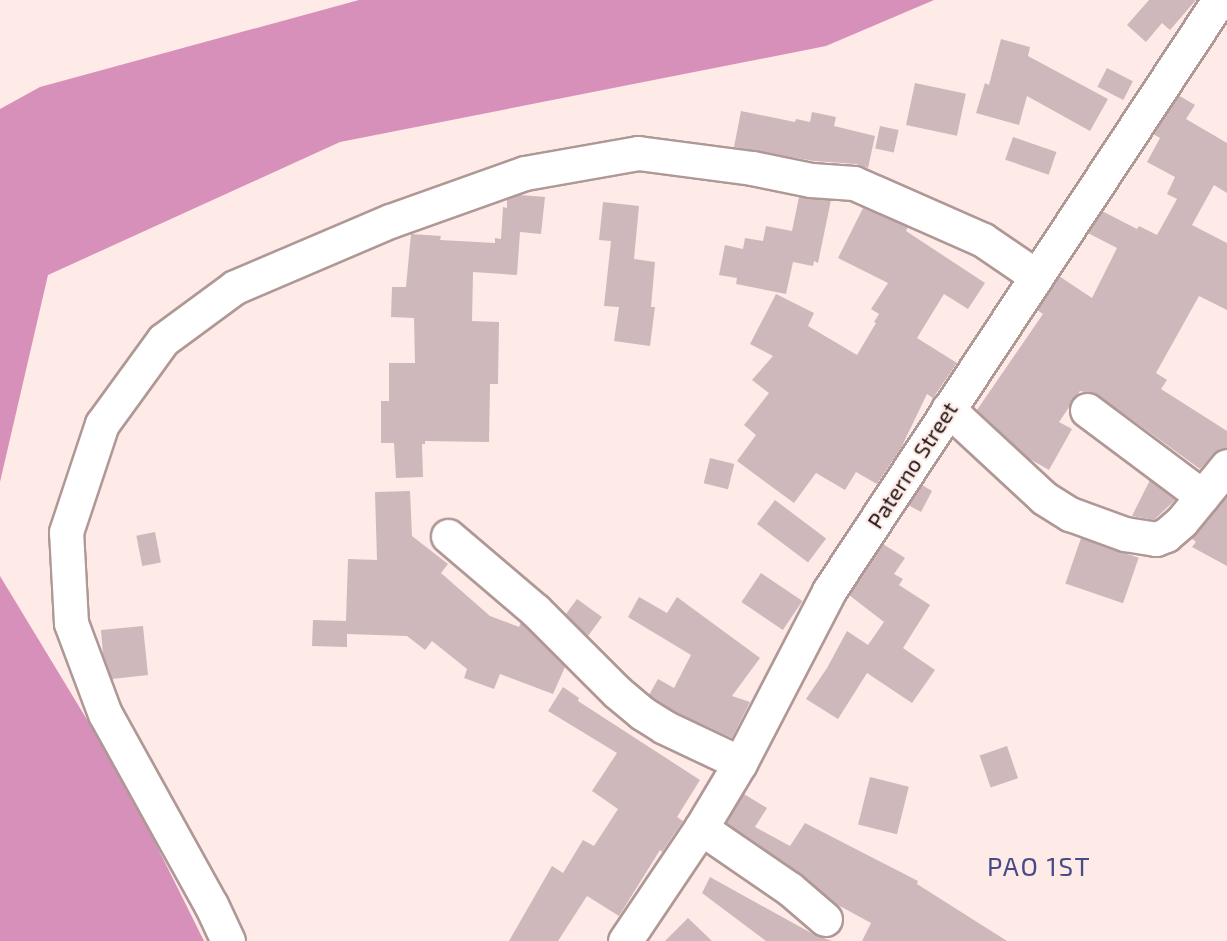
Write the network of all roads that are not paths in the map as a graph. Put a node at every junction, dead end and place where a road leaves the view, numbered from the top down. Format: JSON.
{"nodes":[{"id":1,"x":1219,"y":0,"type":"edge"},
{"id":2,"x":1036,"y":276,"type":"junction"},
{"id":3,"x":948,"y":409,"type":"junction"},
{"id":4,"x":1087,"y":410,"type":"dead end"},
{"id":5,"x":1227,"y":466,"type":"edge"},
{"id":6,"x":1202,"y":496,"type":"junction"},
{"id":7,"x":448,"y":536,"type":"dead end"},
{"id":8,"x":740,"y":763,"type":"junction"},
{"id":9,"x":701,"y":828,"type":"junction"},
{"id":10,"x":825,"y":919,"type":"dead end"},
{"id":11,"x":228,"y":941,"type":"edge"},
{"id":12,"x":625,"y":941,"type":"edge"}],
"edges":[{"from":1,"to":2,"type":"street","name":"Paterno Street"},
{"from":2,"to":3,"type":"street","name":"Paterno Street"},
{"from":2,"to":11,"type":"street"},
{"from":3,"to":6,"type":"street"},
{"from":3,"to":8,"type":"street","name":"Paterno Street"},
{"from":4,"to":6,"type":"street"},
{"from":5,"to":6,"type":"street"},
{"from":7,"to":8,"type":"street"},
{"from":8,"to":9,"type":"street","name":"Paterno Street"},
{"from":9,"to":10,"type":"street"},
{"from":9,"to":12,"type":"street","name":"Paterno Street"}]}
